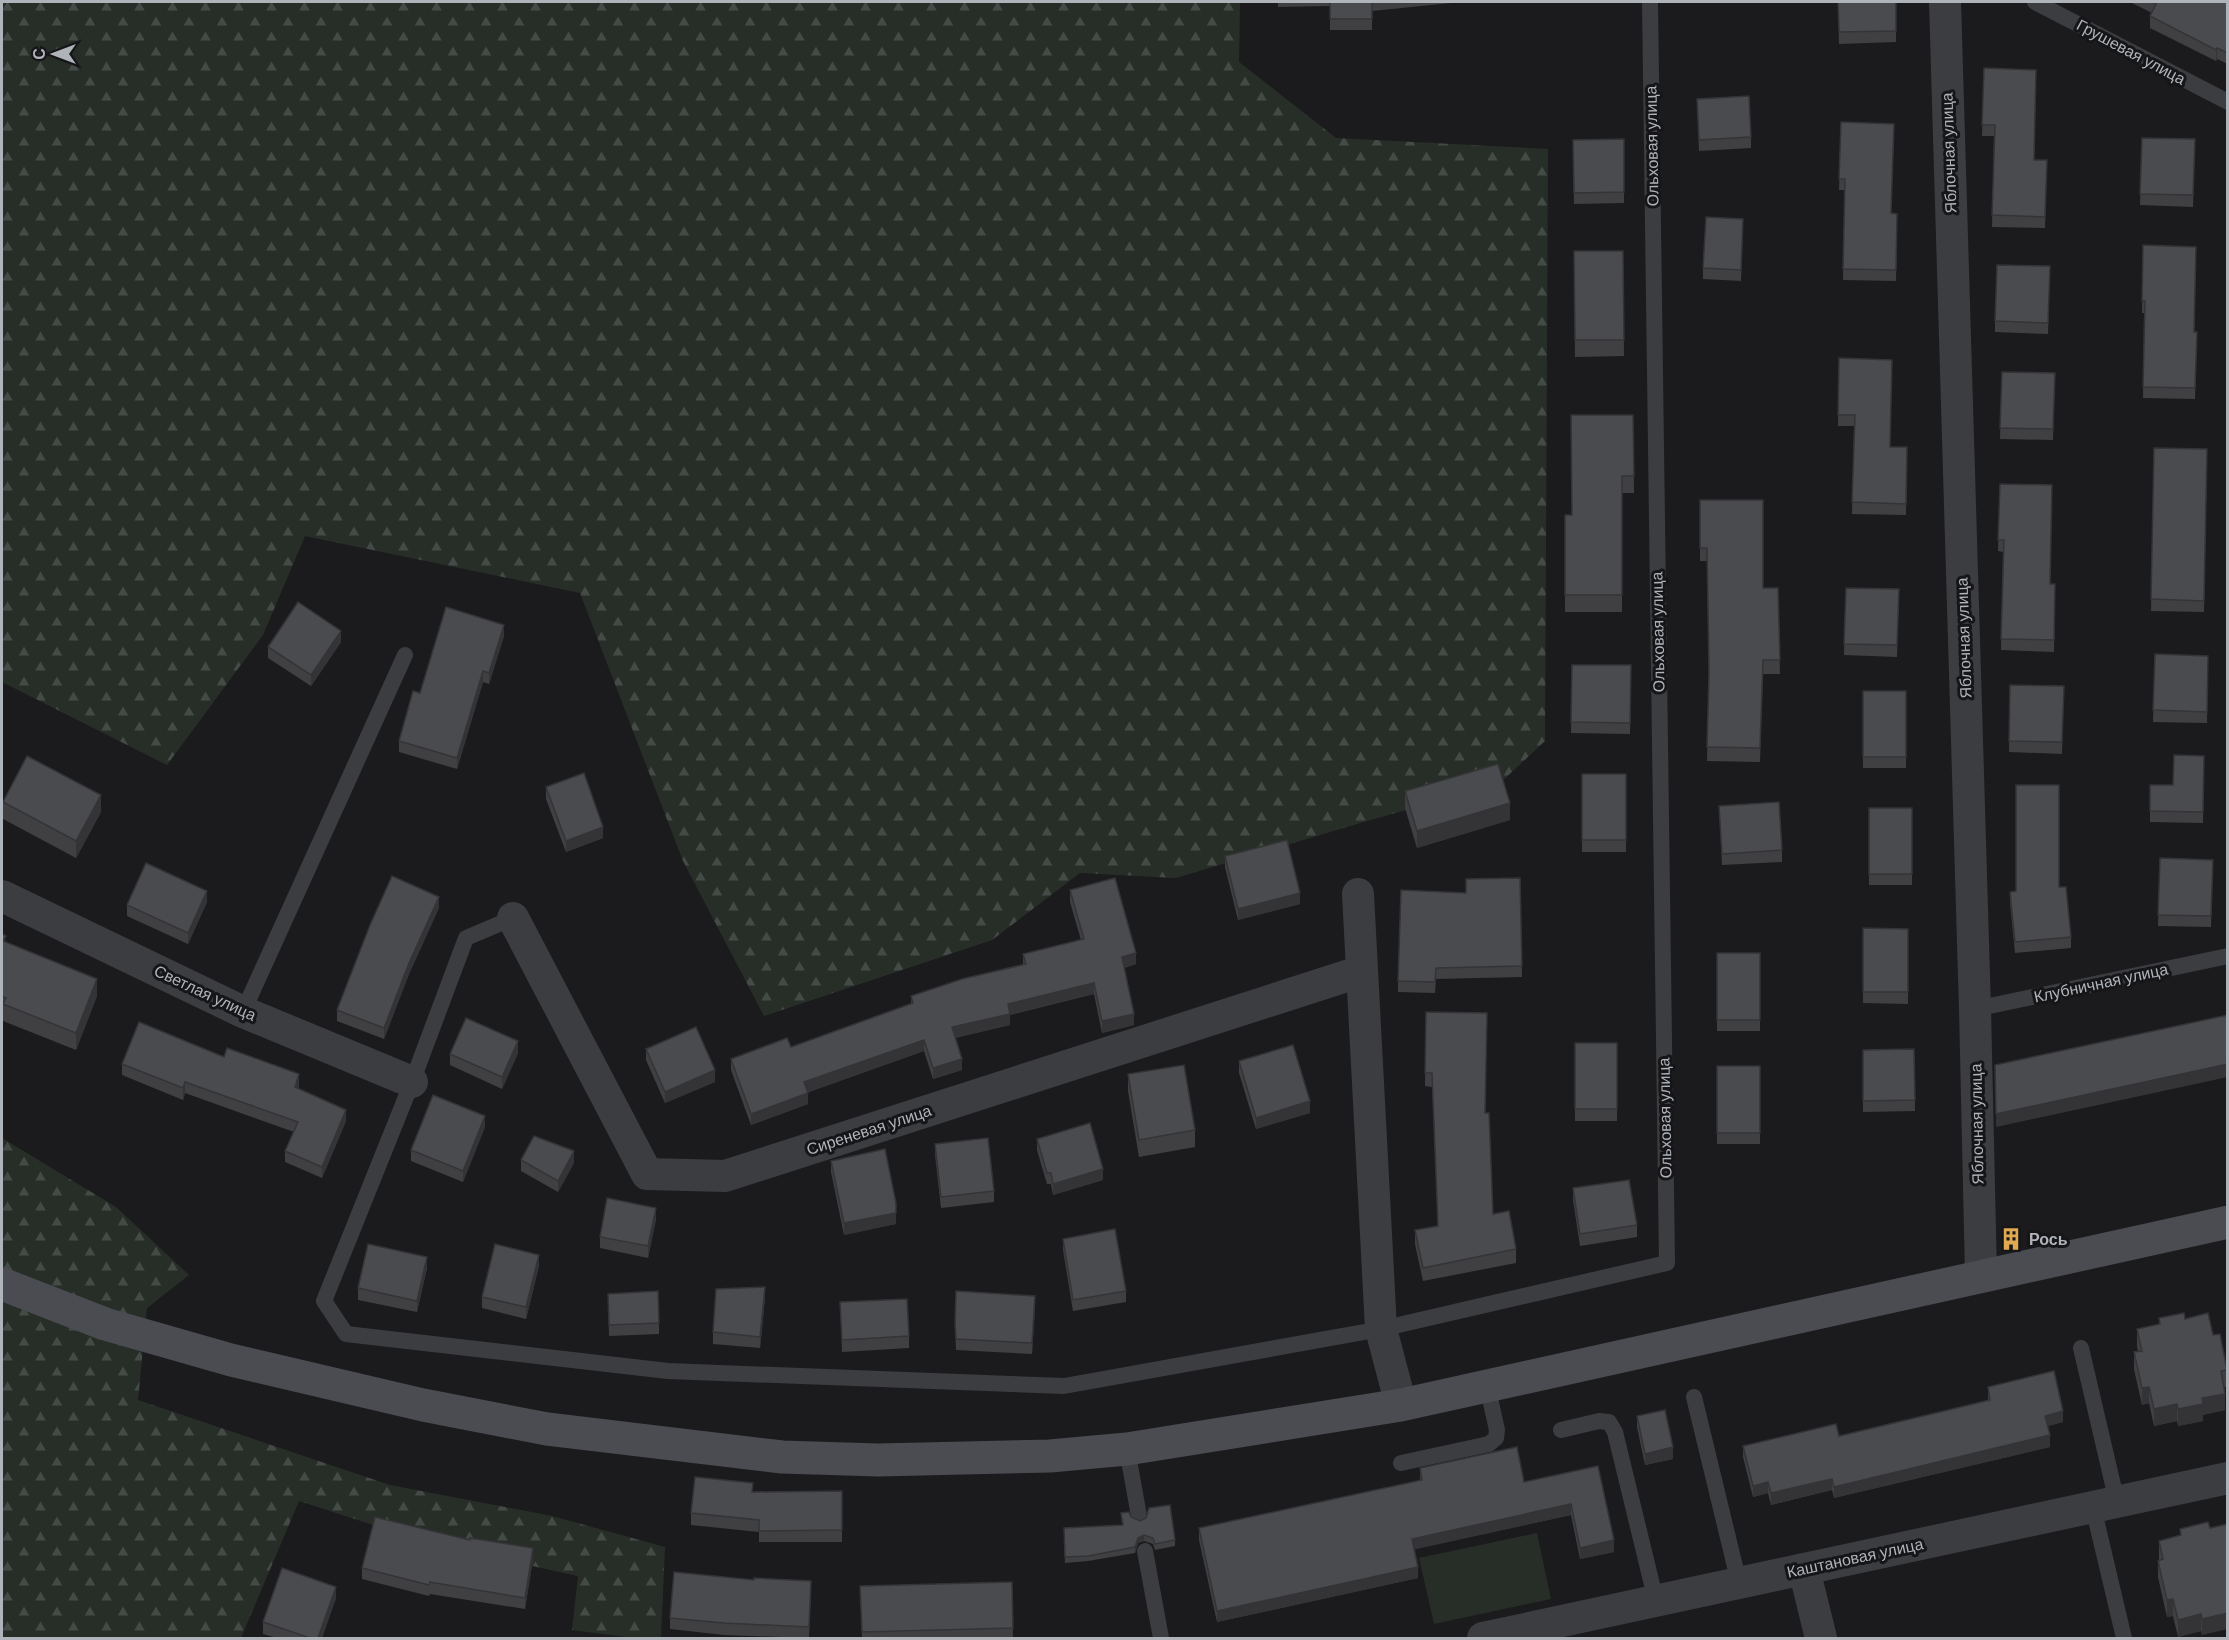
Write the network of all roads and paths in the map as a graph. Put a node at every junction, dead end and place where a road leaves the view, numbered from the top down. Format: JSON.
{"nodes":[{"id":1,"x":1650,"y":2,"type":"edge"},
{"id":2,"x":1945,"y":2,"type":"edge"},
{"id":3,"x":2035,"y":2,"type":"edge"},
{"id":4,"x":2228,"y":102,"type":"edge"},
{"id":5,"x":405,"y":655,"type":"dead end"},
{"id":6,"x":1358,"y":894,"type":"dead end"},
{"id":7,"x":2,"y":896,"type":"edge"},
{"id":8,"x":513,"y":918,"type":"joint"},
{"id":9,"x":2228,"y":956,"type":"edge"},
{"id":10,"x":1362,"y":971,"type":"junction"},
{"id":11,"x":1975,"y":1009,"type":"junction"},
{"id":12,"x":243,"y":1012,"type":"junction"},
{"id":13,"x":412,"y":1082,"type":"junction"},
{"id":14,"x":2228,"y":1222,"type":"edge"},
{"id":15,"x":2040,"y":1247,"type":"dead end"},
{"id":16,"x":1981,"y":1268,"type":"junction"},
{"id":17,"x":2,"y":1284,"type":"edge"},
{"id":18,"x":1381,"y":1329,"type":"junction"},
{"id":19,"x":2081,"y":1348,"type":"dead end"},
{"id":20,"x":1487,"y":1385,"type":"junction"},
{"id":21,"x":1694,"y":1397,"type":"dead end"},
{"id":22,"x":1401,"y":1405,"type":"junction"},
{"id":23,"x":1561,"y":1430,"type":"dead end"},
{"id":24,"x":1127,"y":1449,"type":"junction"},
{"id":25,"x":1401,"y":1463,"type":"dead end"},
{"id":26,"x":2228,"y":1478,"type":"edge"},
{"id":27,"x":2105,"y":1504,"type":"junction"},
{"id":28,"x":1139,"y":1516,"type":"dead end"},
{"id":29,"x":1145,"y":1551,"type":"dead end"},
{"id":30,"x":1804,"y":1569,"type":"junction"},
{"id":31,"x":1739,"y":1583,"type":"junction"},
{"id":32,"x":1656,"y":1601,"type":"junction"},
{"id":33,"x":1161,"y":1638,"type":"edge"},
{"id":34,"x":1483,"y":1638,"type":"edge"},
{"id":35,"x":1821,"y":1638,"type":"edge"},
{"id":36,"x":2124,"y":1638,"type":"edge"}],
"edges":[{"from":1,"to":18,"type":"lane","name":"Ольховая улица"},
{"from":2,"to":11,"type":"street","name":"Яблочная улица"},
{"from":3,"to":4,"type":"lane","name":"Грушевая улица"},
{"from":5,"to":12,"type":"lane"},
{"from":6,"to":10,"type":"street"},
{"from":7,"to":12,"type":"street","name":"Светлая улица"},
{"from":8,"to":10,"type":"street","name":"Сиреневая улица"},
{"from":8,"to":13,"type":"lane"},
{"from":9,"to":11,"type":"lane","name":"Клубничная улица"},
{"from":10,"to":18,"type":"street"},
{"from":11,"to":16,"type":"street","name":"Яблочная улица"},
{"from":12,"to":13,"type":"street","name":"Светлая улица"},
{"from":13,"to":18,"type":"lane"},
{"from":14,"to":16,"type":"street"},
{"from":15,"to":16,"type":"lane"},
{"from":16,"to":20,"type":"street"},
{"from":17,"to":24,"type":"street"},
{"from":18,"to":22,"type":"street"},
{"from":19,"to":27,"type":"lane"},
{"from":20,"to":22,"type":"street"},
{"from":20,"to":25,"type":"lane"},
{"from":21,"to":31,"type":"lane"},
{"from":22,"to":24,"type":"street"},
{"from":23,"to":32,"type":"lane"},
{"from":24,"to":28,"type":"lane"},
{"from":26,"to":27,"type":"street","name":"Каштановая улица"},
{"from":27,"to":30,"type":"street","name":"Каштановая улица"},
{"from":27,"to":36,"type":"lane"},
{"from":29,"to":33,"type":"lane"},
{"from":30,"to":31,"type":"street","name":"Каштановая улица"},
{"from":30,"to":35,"type":"street"},
{"from":31,"to":32,"type":"street","name":"Каштановая улица"},
{"from":32,"to":34,"type":"street","name":"Каштановая улица"}]}
